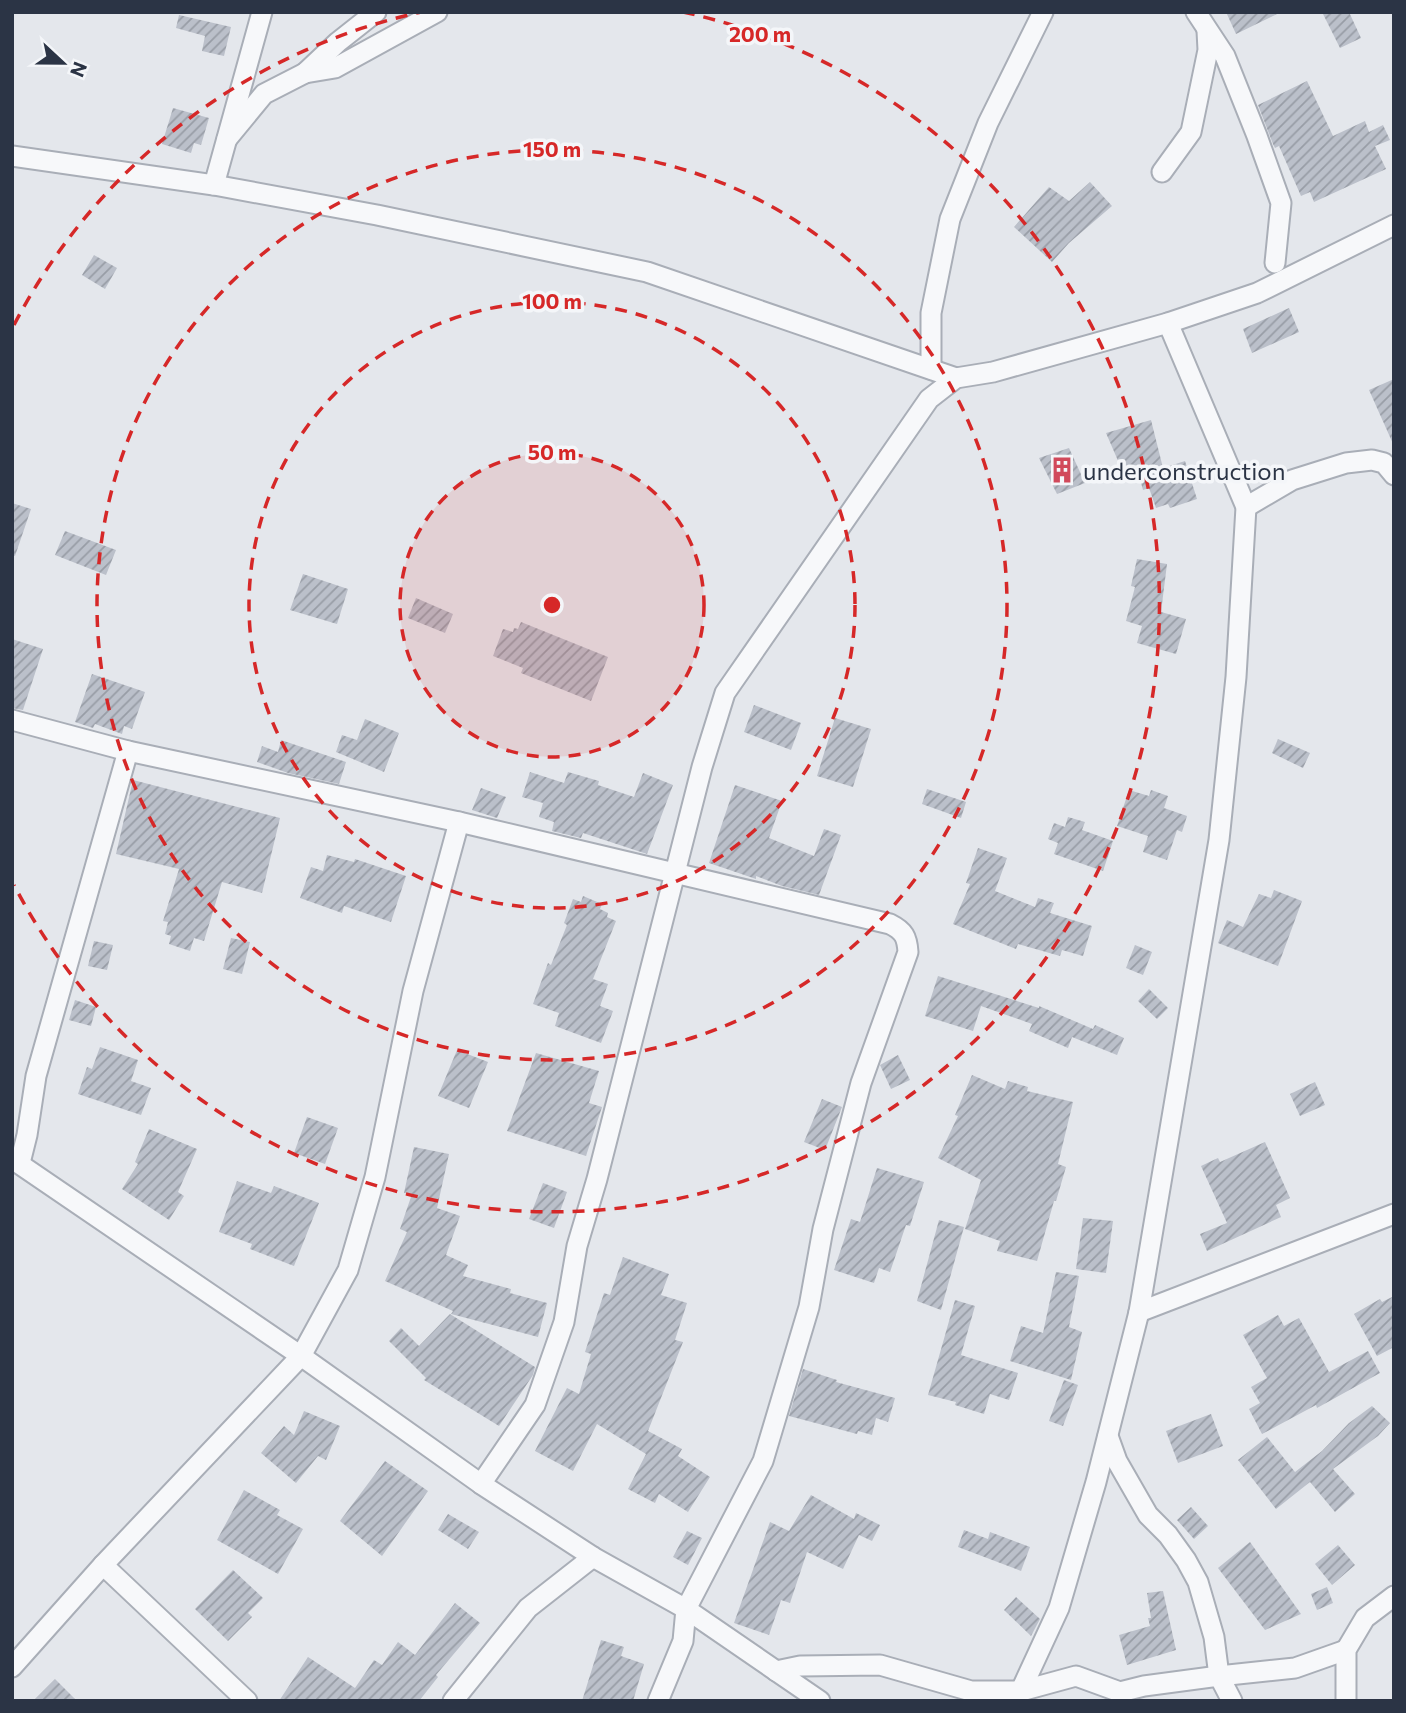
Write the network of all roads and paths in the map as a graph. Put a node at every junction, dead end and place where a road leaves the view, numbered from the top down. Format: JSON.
{"nodes":[{"id":1,"x":262,"y":12,"type":"edge"},
{"id":2,"x":376,"y":12,"type":"edge"},
{"id":3,"x":437,"y":12,"type":"edge"},
{"id":4,"x":1043,"y":12,"type":"edge"},
{"id":5,"x":1196,"y":12,"type":"edge"},
{"id":6,"x":1207,"y":31,"type":"junction"},
{"id":7,"x":305,"y":73,"type":"junction"},
{"id":8,"x":227,"y":139,"type":"junction"},
{"id":9,"x":12,"y":156,"type":"edge"},
{"id":10,"x":1162,"y":172,"type":"dead end"},
{"id":11,"x":215,"y":185,"type":"junction"},
{"id":12,"x":1394,"y":225,"type":"edge"},
{"id":13,"x":1275,"y":263,"type":"dead end"},
{"id":14,"x":1168,"y":323,"type":"junction"},
{"id":15,"x":931,"y":369,"type":"junction"},
{"id":16,"x":956,"y":377,"type":"junction"},
{"id":17,"x":1394,"y":475,"type":"edge"},
{"id":18,"x":1246,"y":507,"type":"junction"},
{"id":19,"x":12,"y":720,"type":"edge"},
{"id":20,"x":128,"y":751,"type":"junction"},
{"id":21,"x":459,"y":822,"type":"junction"},
{"id":22,"x":675,"y":873,"type":"junction"},
{"id":23,"x":16,"y":1161,"type":"edge"},
{"id":24,"x":1394,"y":1214,"type":"edge"},
{"id":25,"x":1139,"y":1312,"type":"junction"},
{"id":26,"x":301,"y":1356,"type":"junction"},
{"id":27,"x":1108,"y":1436,"type":"junction"},
{"id":28,"x":481,"y":1484,"type":"junction"},
{"id":29,"x":593,"y":1557,"type":"junction"},
{"id":30,"x":103,"y":1565,"type":"junction"},
{"id":31,"x":1394,"y":1596,"type":"edge"},
{"id":32,"x":686,"y":1609,"type":"junction"},
{"id":33,"x":1346,"y":1650,"type":"junction"},
{"id":34,"x":12,"y":1667,"type":"edge"},
{"id":35,"x":776,"y":1671,"type":"junction"},
{"id":36,"x":1219,"y":1676,"type":"junction"},
{"id":37,"x":1019,"y":1696,"type":"edge"},
{"id":38,"x":247,"y":1701,"type":"edge"},
{"id":39,"x":453,"y":1701,"type":"edge"},
{"id":40,"x":657,"y":1701,"type":"edge"},
{"id":41,"x":820,"y":1701,"type":"edge"},
{"id":42,"x":1232,"y":1701,"type":"edge"},
{"id":43,"x":1346,"y":1701,"type":"edge"}],
"edges":[{"from":1,"to":8,"type":"street"},
{"from":2,"to":7,"type":"street"},
{"from":3,"to":7,"type":"street"},
{"from":4,"to":15,"type":"street"},
{"from":5,"to":6,"type":"street"},
{"from":6,"to":10,"type":"street"},
{"from":6,"to":13,"type":"street"},
{"from":7,"to":8,"type":"street"},
{"from":8,"to":11,"type":"street"},
{"from":9,"to":11,"type":"street"},
{"from":11,"to":15,"type":"street"},
{"from":12,"to":14,"type":"street"},
{"from":14,"to":16,"type":"street"},
{"from":14,"to":18,"type":"street"},
{"from":15,"to":16,"type":"street"},
{"from":16,"to":22,"type":"street"},
{"from":17,"to":18,"type":"street"},
{"from":18,"to":25,"type":"street"},
{"from":19,"to":20,"type":"street"},
{"from":20,"to":21,"type":"street"},
{"from":20,"to":23,"type":"street"},
{"from":21,"to":22,"type":"street"},
{"from":21,"to":26,"type":"street"},
{"from":22,"to":28,"type":"street"},
{"from":22,"to":32,"type":"street"},
{"from":23,"to":26,"type":"street"},
{"from":24,"to":25,"type":"street"},
{"from":25,"to":27,"type":"street"},
{"from":26,"to":28,"type":"street"},
{"from":26,"to":30,"type":"street"},
{"from":27,"to":36,"type":"street"},
{"from":27,"to":37,"type":"street"},
{"from":28,"to":29,"type":"street"},
{"from":29,"to":32,"type":"street"},
{"from":29,"to":39,"type":"street"},
{"from":30,"to":34,"type":"street"},
{"from":30,"to":38,"type":"street"},
{"from":31,"to":33,"type":"street"},
{"from":32,"to":35,"type":"street"},
{"from":32,"to":40,"type":"street"},
{"from":33,"to":36,"type":"street"},
{"from":33,"to":43,"type":"street"},
{"from":35,"to":37,"type":"street"},
{"from":35,"to":41,"type":"street"},
{"from":36,"to":37,"type":"street"},
{"from":36,"to":42,"type":"street"}]}
